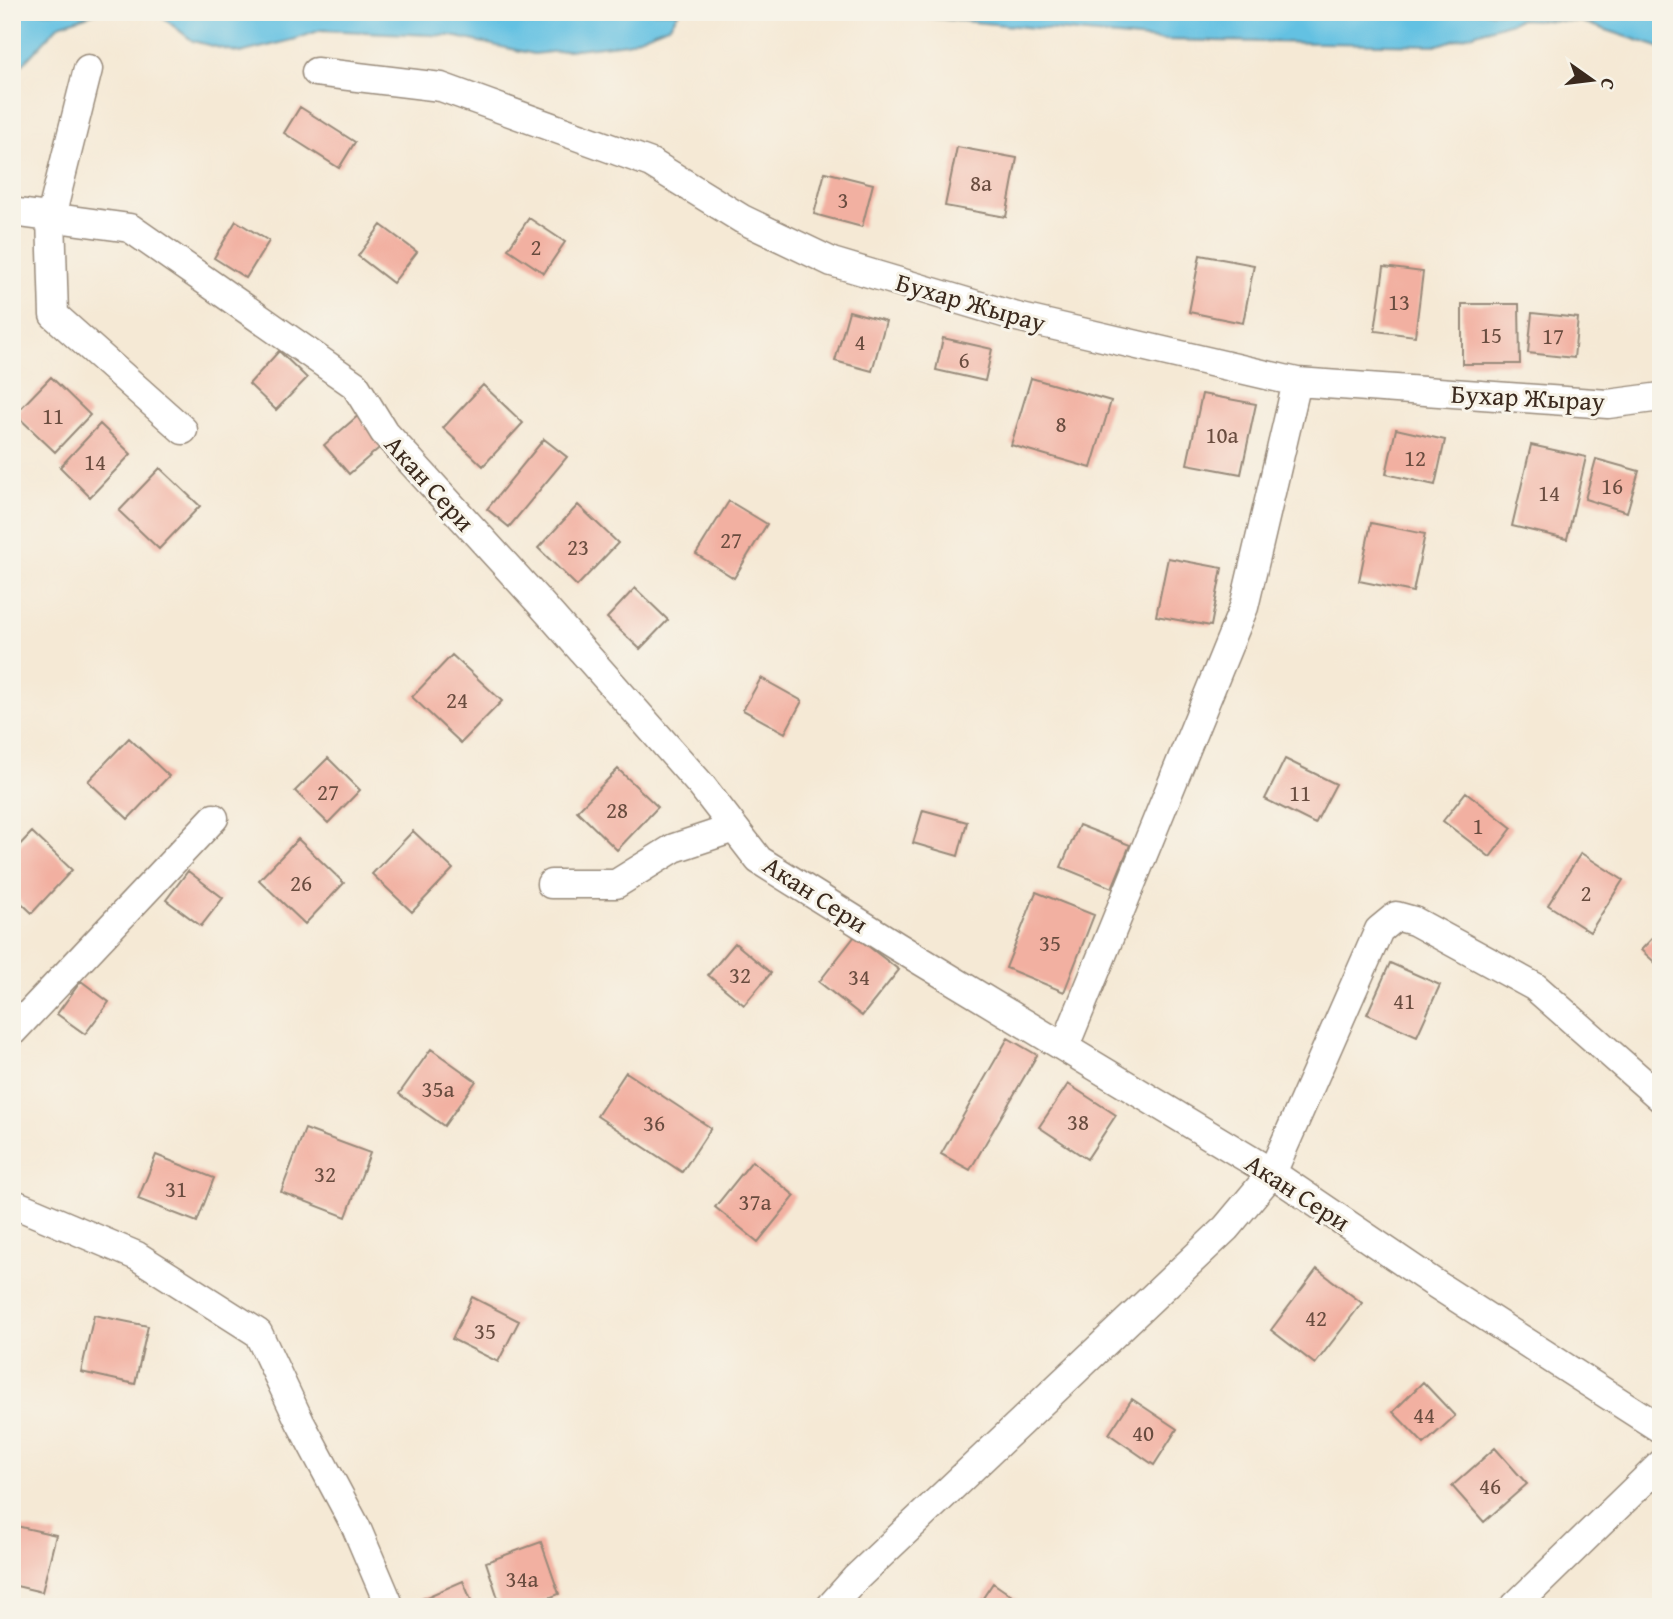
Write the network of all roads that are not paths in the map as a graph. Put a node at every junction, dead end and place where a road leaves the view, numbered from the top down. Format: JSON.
{"nodes":[{"id":1,"x":88,"y":69,"type":"dead end"},
{"id":2,"x":316,"y":72,"type":"dead end"},
{"id":3,"x":12,"y":212,"type":"edge"},
{"id":4,"x":51,"y":217,"type":"junction"},
{"id":5,"x":1297,"y":382,"type":"junction"},
{"id":6,"x":1661,"y":397,"type":"edge"},
{"id":7,"x":183,"y":430,"type":"dead end"},
{"id":8,"x":214,"y":818,"type":"dead end"},
{"id":9,"x":734,"y":828,"type":"junction"},
{"id":10,"x":551,"y":884,"type":"dead end"},
{"id":11,"x":12,"y":1032,"type":"edge"},
{"id":12,"x":1065,"y":1046,"type":"junction"},
{"id":13,"x":1661,"y":1098,"type":"edge"},
{"id":14,"x":1272,"y":1173,"type":"junction"},
{"id":15,"x":12,"y":1203,"type":"edge"},
{"id":16,"x":1661,"y":1429,"type":"edge"},
{"id":17,"x":1661,"y":1464,"type":"edge"},
{"id":18,"x":390,"y":1607,"type":"edge"},
{"id":19,"x":830,"y":1607,"type":"edge"},
{"id":20,"x":1514,"y":1607,"type":"edge"}],
"edges":[{"from":1,"to":4,"type":"street"},
{"from":2,"to":5,"type":"street","name":"Бухар Жырау"},
{"from":3,"to":4,"type":"street","name":"Акан Сери"},
{"from":4,"to":7,"type":"street"},
{"from":4,"to":9,"type":"street","name":"Акан Сери"},
{"from":5,"to":6,"type":"street","name":"Бухар Жырау"},
{"from":5,"to":12,"type":"street"},
{"from":8,"to":11,"type":"street"},
{"from":9,"to":10,"type":"street"},
{"from":9,"to":12,"type":"street","name":"Акан Сери"},
{"from":12,"to":14,"type":"street","name":"Акан Сери"},
{"from":13,"to":14,"type":"street"},
{"from":14,"to":16,"type":"street","name":"Акан Сери"},
{"from":14,"to":19,"type":"street"},
{"from":15,"to":18,"type":"street"},
{"from":17,"to":20,"type":"street"}]}
